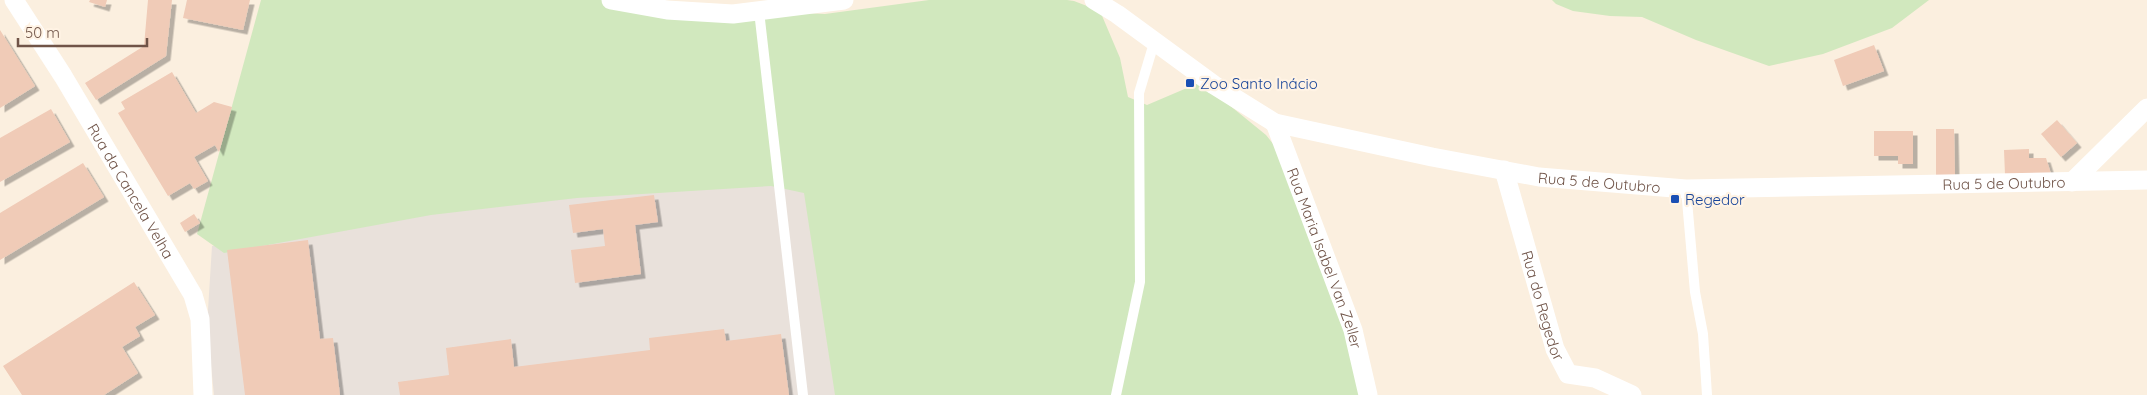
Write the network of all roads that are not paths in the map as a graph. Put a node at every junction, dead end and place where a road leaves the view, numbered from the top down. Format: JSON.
{"nodes":[{"id":1,"x":14,"y":0,"type":"edge"},
{"id":2,"x":611,"y":0,"type":"edge"},
{"id":3,"x":844,"y":0,"type":"edge"},
{"id":4,"x":1094,"y":0,"type":"edge"},
{"id":5,"x":1122,"y":7,"type":"edge"},
{"id":6,"x":759,"y":11,"type":"junction"},
{"id":7,"x":1154,"y":43,"type":"junction"},
{"id":8,"x":2147,"y":108,"type":"edge"},
{"id":9,"x":1275,"y":122,"type":"junction"},
{"id":10,"x":1504,"y":170,"type":"junction"},
{"id":11,"x":2147,"y":180,"type":"edge"},
{"id":12,"x":2072,"y":182,"type":"junction"},
{"id":13,"x":1686,"y":189,"type":"junction"},
{"id":14,"x":203,"y":395,"type":"edge"},
{"id":15,"x":803,"y":395,"type":"edge"},
{"id":16,"x":1116,"y":395,"type":"edge"},
{"id":17,"x":1368,"y":395,"type":"edge"},
{"id":18,"x":1632,"y":395,"type":"edge"},
{"id":19,"x":1707,"y":395,"type":"edge"}],
"edges":[{"from":1,"to":14,"type":"street","name":"Rua da Cancela Velha"},
{"from":2,"to":6,"type":"street"},
{"from":3,"to":6,"type":"street"},
{"from":4,"to":5,"type":"street","name":"Rua 5 de Outubro"},
{"from":5,"to":7,"type":"street","name":"Rua 5 de Outubro"},
{"from":6,"to":15,"type":"lane"},
{"from":7,"to":9,"type":"street","name":"Rua 5 de Outubro"},
{"from":7,"to":16,"type":"lane"},
{"from":8,"to":12,"type":"street"},
{"from":9,"to":10,"type":"street","name":"Rua 5 de Outubro"},
{"from":9,"to":17,"type":"street","name":"Rua Maria Isabel Van Zeller"},
{"from":10,"to":13,"type":"street","name":"Rua 5 de Outubro"},
{"from":10,"to":18,"type":"street","name":"Rua do Regedor"},
{"from":11,"to":12,"type":"street","name":"Rua 5 de Outubro"},
{"from":12,"to":13,"type":"street","name":"Rua 5 de Outubro"},
{"from":13,"to":19,"type":"lane"}]}
